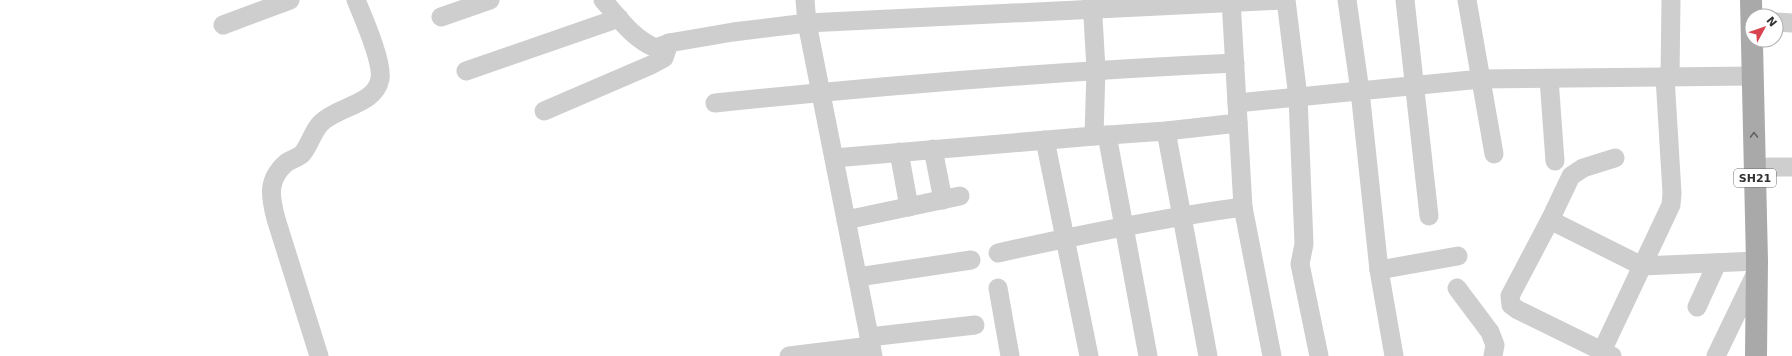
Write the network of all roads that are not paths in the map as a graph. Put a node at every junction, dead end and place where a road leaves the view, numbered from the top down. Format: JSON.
{"nodes":[{"id":1,"x":290,"y":0,"type":"edge"},
{"id":2,"x":356,"y":0,"type":"edge"},
{"id":3,"x":490,"y":0,"type":"edge"},
{"id":4,"x":603,"y":0,"type":"edge"},
{"id":5,"x":805,"y":0,"type":"edge"},
{"id":6,"x":1285,"y":0,"type":"edge"},
{"id":7,"x":1347,"y":0,"type":"edge"},
{"id":8,"x":1404,"y":0,"type":"edge"},
{"id":9,"x":1467,"y":0,"type":"edge"},
{"id":10,"x":1671,"y":0,"type":"edge"},
{"id":11,"x":1751,"y":0,"type":"edge"},
{"id":12,"x":1231,"y":1,"type":"edge"},
{"id":13,"x":1092,"y":5,"type":"edge"},
{"id":14,"x":441,"y":17,"type":"dead end"},
{"id":15,"x":619,"y":18,"type":"junction"},
{"id":16,"x":807,"y":23,"type":"junction"},
{"id":17,"x":223,"y":25,"type":"dead end"},
{"id":18,"x":669,"y":43,"type":"junction"},
{"id":19,"x":1767,"y":48,"type":"edge"},
{"id":20,"x":1235,"y":63,"type":"junction"},
{"id":21,"x":1096,"y":69,"type":"junction"},
{"id":22,"x":466,"y":71,"type":"dead end"},
{"id":23,"x":1753,"y":76,"type":"junction"},
{"id":24,"x":1667,"y":77,"type":"junction"},
{"id":25,"x":1481,"y":79,"type":"junction"},
{"id":26,"x":1549,"y":79,"type":"junction"},
{"id":27,"x":1414,"y":86,"type":"junction"},
{"id":28,"x":1360,"y":91,"type":"junction"},
{"id":29,"x":821,"y":92,"type":"junction"},
{"id":30,"x":1298,"y":97,"type":"junction"},
{"id":31,"x":715,"y":103,"type":"dead end"},
{"id":32,"x":1237,"y":103,"type":"junction"},
{"id":33,"x":544,"y":111,"type":"dead end"},
{"id":34,"x":1238,"y":123,"type":"junction"},
{"id":35,"x":1166,"y":131,"type":"junction"},
{"id":36,"x":1101,"y":135,"type":"junction"},
{"id":37,"x":1045,"y":140,"type":"junction"},
{"id":38,"x":933,"y":149,"type":"junction"},
{"id":39,"x":899,"y":152,"type":"junction"},
{"id":40,"x":1494,"y":154,"type":"dead end"},
{"id":41,"x":834,"y":158,"type":"junction"},
{"id":42,"x":1615,"y":158,"type":"dead end"},
{"id":43,"x":1555,"y":161,"type":"dead end"},
{"id":44,"x":1768,"y":167,"type":"junction"},
{"id":45,"x":1792,"y":167,"type":"edge"},
{"id":46,"x":909,"y":207,"type":"junction"},
{"id":47,"x":1243,"y":207,"type":"junction"},
{"id":48,"x":1182,"y":215,"type":"junction"},
{"id":49,"x":1429,"y":216,"type":"dead end"},
{"id":50,"x":846,"y":220,"type":"junction"},
{"id":51,"x":1550,"y":220,"type":"junction"},
{"id":52,"x":1123,"y":226,"type":"junction"},
{"id":53,"x":1065,"y":238,"type":"junction"},
{"id":54,"x":998,"y":253,"type":"dead end"},
{"id":55,"x":1458,"y":256,"type":"dead end"},
{"id":56,"x":971,"y":260,"type":"dead end"},
{"id":57,"x":1717,"y":263,"type":"junction"},
{"id":58,"x":1642,"y":266,"type":"junction"},
{"id":59,"x":1757,"y":266,"type":"junction"},
{"id":60,"x":1379,"y":270,"type":"junction"},
{"id":61,"x":858,"y":277,"type":"junction"},
{"id":62,"x":998,"y":288,"type":"dead end"},
{"id":63,"x":1457,"y":288,"type":"dead end"},
{"id":64,"x":1697,"y":307,"type":"dead end"},
{"id":65,"x":975,"y":325,"type":"dead end"},
{"id":66,"x":1766,"y":342,"type":"edge"},
{"id":67,"x":871,"y":346,"type":"edge"},
{"id":68,"x":1607,"y":354,"type":"edge"},
{"id":69,"x":1268,"y":355,"type":"edge"},
{"id":70,"x":319,"y":356,"type":"edge"},
{"id":71,"x":789,"y":356,"type":"edge"},
{"id":72,"x":1010,"y":356,"type":"edge"},
{"id":73,"x":1089,"y":356,"type":"edge"},
{"id":74,"x":1148,"y":356,"type":"edge"},
{"id":75,"x":1208,"y":356,"type":"edge"},
{"id":76,"x":1319,"y":356,"type":"edge"},
{"id":77,"x":1394,"y":356,"type":"edge"},
{"id":78,"x":1493,"y":356,"type":"edge"},
{"id":79,"x":1716,"y":356,"type":"edge"},
{"id":80,"x":1756,"y":356,"type":"edge"}],
"edges":[{"from":1,"to":17,"type":"street"},
{"from":2,"to":70,"type":"street"},
{"from":3,"to":14,"type":"street"},
{"from":4,"to":15,"type":"street"},
{"from":5,"to":16,"type":"street"},
{"from":6,"to":12,"type":"street"},
{"from":6,"to":30,"type":"street"},
{"from":7,"to":28,"type":"street"},
{"from":8,"to":27,"type":"street"},
{"from":9,"to":25,"type":"street"},
{"from":10,"to":24,"type":"street"},
{"from":11,"to":23,"type":"main road","number":"SH21"},
{"from":12,"to":13,"type":"street"},
{"from":12,"to":20,"type":"street"},
{"from":13,"to":16,"type":"street"},
{"from":13,"to":21,"type":"street"},
{"from":15,"to":18,"type":"street"},
{"from":15,"to":22,"type":"street"},
{"from":16,"to":18,"type":"street"},
{"from":16,"to":29,"type":"street"},
{"from":18,"to":33,"type":"street"},
{"from":19,"to":44,"type":"main road","number":"SH21"},
{"from":20,"to":21,"type":"street"},
{"from":20,"to":32,"type":"street"},
{"from":21,"to":29,"type":"street"},
{"from":21,"to":36,"type":"street"},
{"from":23,"to":24,"type":"street"},
{"from":59,"to":23,"type":"main road","number":"SH21","one_way":true},
{"from":24,"to":26,"type":"street"},
{"from":24,"to":58,"type":"street"},
{"from":25,"to":26,"type":"street"},
{"from":25,"to":27,"type":"street"},
{"from":25,"to":40,"type":"street"},
{"from":26,"to":43,"type":"street"},
{"from":27,"to":28,"type":"street"},
{"from":27,"to":49,"type":"street"},
{"from":28,"to":30,"type":"street"},
{"from":28,"to":60,"type":"street"},
{"from":29,"to":31,"type":"street"},
{"from":29,"to":41,"type":"street"},
{"from":30,"to":32,"type":"street"},
{"from":30,"to":76,"type":"street"},
{"from":32,"to":34,"type":"street"},
{"from":34,"to":35,"type":"street"},
{"from":34,"to":47,"type":"street"},
{"from":35,"to":36,"type":"street"},
{"from":35,"to":48,"type":"street"},
{"from":36,"to":37,"type":"street"},
{"from":36,"to":52,"type":"street"},
{"from":37,"to":38,"type":"street"},
{"from":37,"to":53,"type":"street"},
{"from":38,"to":39,"type":"street"},
{"from":38,"to":46,"type":"street"},
{"from":39,"to":41,"type":"street"},
{"from":39,"to":46,"type":"street"},
{"from":41,"to":50,"type":"street"},
{"from":42,"to":51,"type":"street"},
{"from":44,"to":45,"type":"street"},
{"from":44,"to":66,"type":"main road","number":"SH21"},
{"from":46,"to":50,"type":"street"},
{"from":47,"to":48,"type":"street"},
{"from":47,"to":69,"type":"street"},
{"from":48,"to":52,"type":"street"},
{"from":48,"to":75,"type":"street"},
{"from":50,"to":61,"type":"street"},
{"from":51,"to":58,"type":"street"},
{"from":51,"to":68,"type":"street"},
{"from":52,"to":53,"type":"street"},
{"from":52,"to":74,"type":"street"},
{"from":53,"to":54,"type":"street"},
{"from":53,"to":73,"type":"street"},
{"from":55,"to":60,"type":"street"},
{"from":56,"to":61,"type":"street"},
{"from":57,"to":58,"type":"street"},
{"from":57,"to":59,"type":"street"},
{"from":57,"to":64,"type":"street"},
{"from":58,"to":68,"type":"street"},
{"from":59,"to":66,"type":"main road","number":"SH21"},
{"from":59,"to":79,"type":"street"},
{"from":60,"to":77,"type":"street"},
{"from":61,"to":67,"type":"street"},
{"from":62,"to":72,"type":"street"},
{"from":63,"to":78,"type":"street"},
{"from":65,"to":67,"type":"street"},
{"from":66,"to":80,"type":"main road","number":"SH21"},
{"from":67,"to":71,"type":"street"}]}
